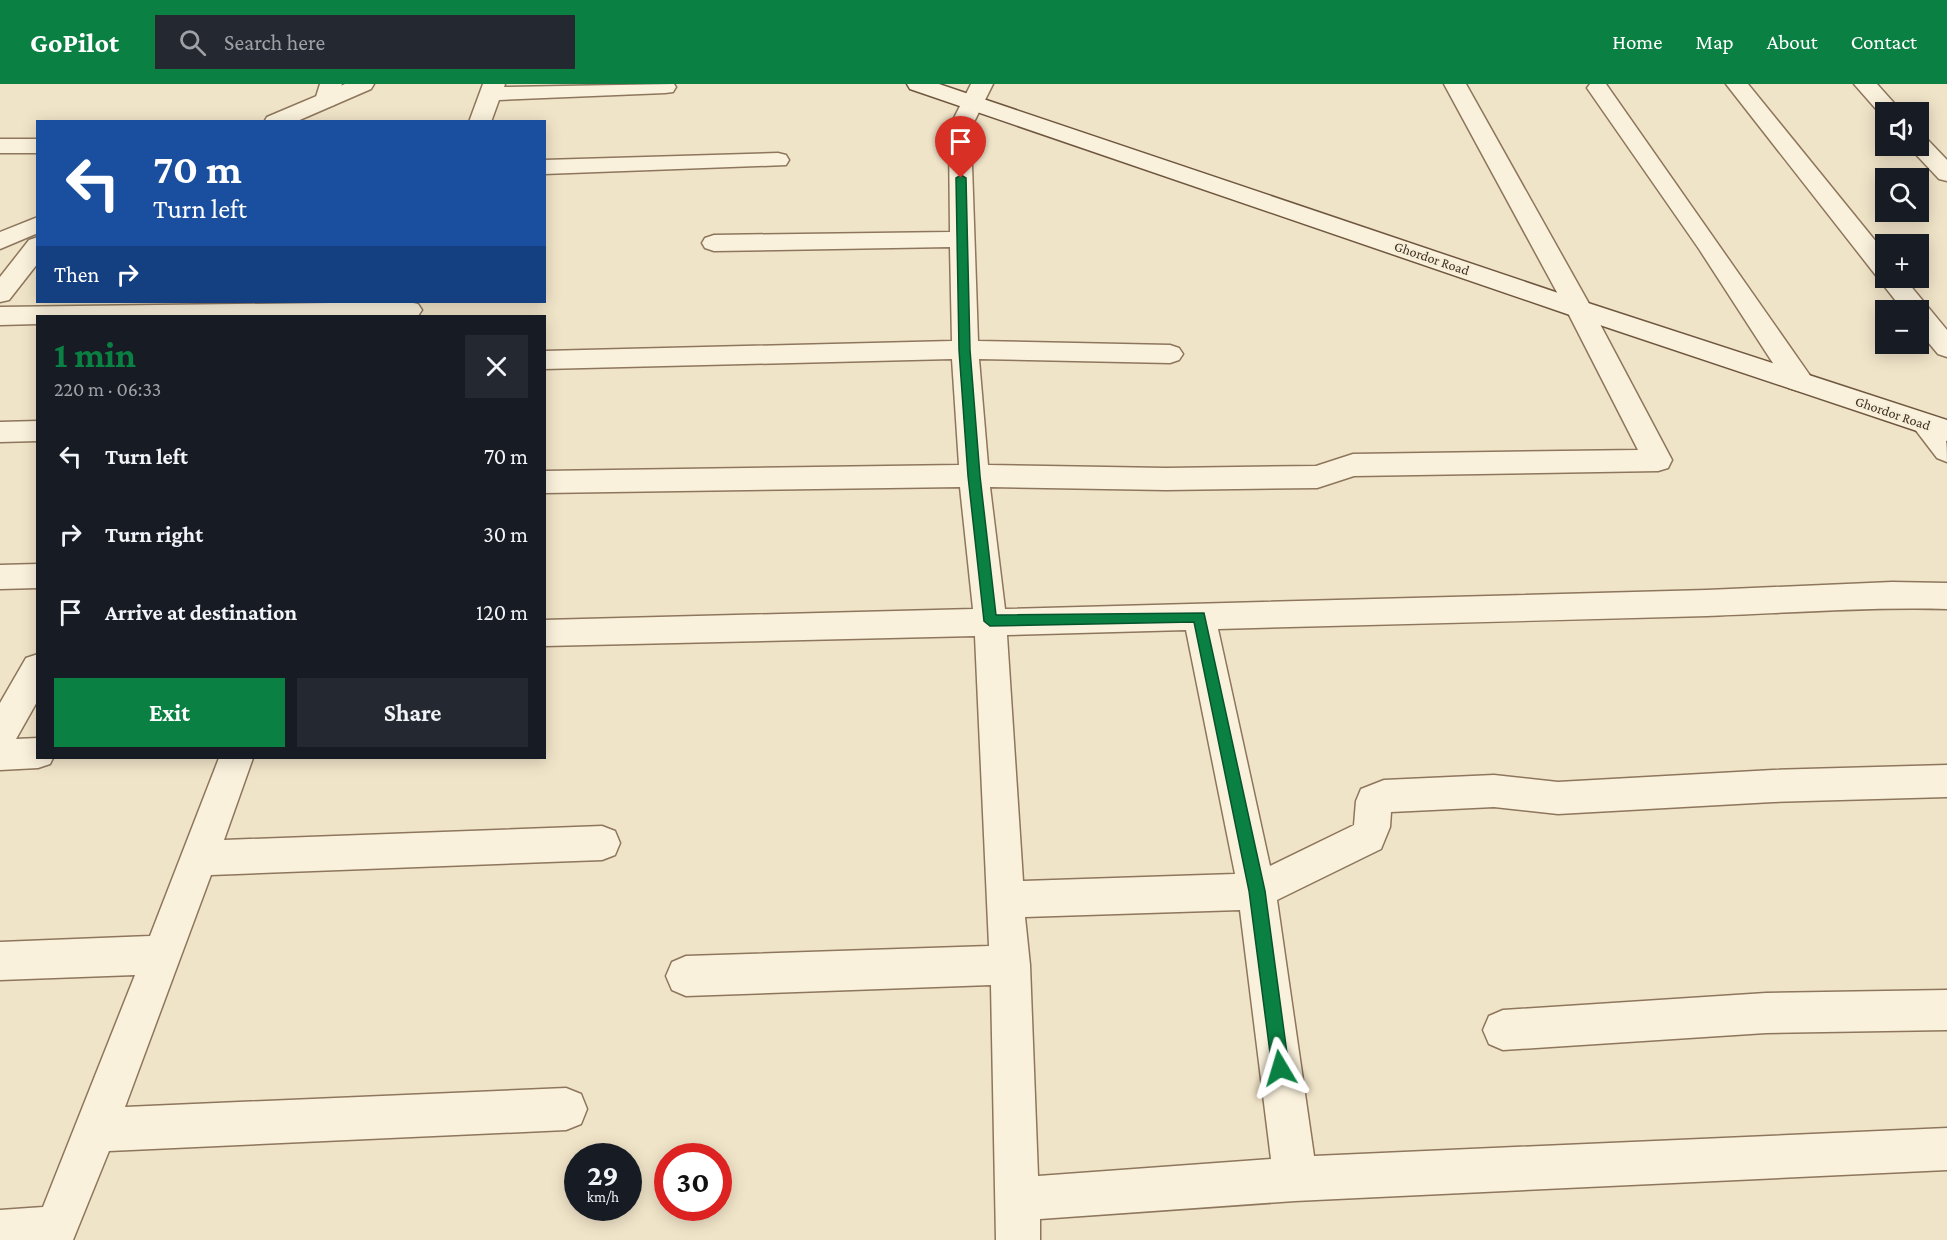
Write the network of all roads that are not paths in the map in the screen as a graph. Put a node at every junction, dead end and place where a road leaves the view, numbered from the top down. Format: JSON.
{"nodes":[{"id":1,"x":363,"y":84,"type":"edge"},
{"id":2,"x":918,"y":84,"type":"edge"},
{"id":3,"x":1455,"y":84,"type":"edge"},
{"id":4,"x":1737,"y":84,"type":"edge"},
{"id":5,"x":1865,"y":84,"type":"edge"},
{"id":6,"x":665,"y":87,"type":"dead end"},
{"id":7,"x":1598,"y":88,"type":"dead end"},
{"id":8,"x":493,"y":89,"type":"edge"},
{"id":9,"x":328,"y":92,"type":"edge"},
{"id":10,"x":978,"y":93,"type":"edge"},
{"id":11,"x":1882,"y":102,"type":"edge"},
{"id":12,"x":279,"y":120,"type":"edge"},
{"id":13,"x":481,"y":120,"type":"edge"},
{"id":14,"x":0,"y":146,"type":"edge"},
{"id":15,"x":36,"y":146,"type":"edge"},
{"id":16,"x":1929,"y":155,"type":"edge"},
{"id":17,"x":777,"y":160,"type":"dead end"},
{"id":18,"x":546,"y":167,"type":"edge"},
{"id":19,"x":1947,"y":174,"type":"edge"},
{"id":20,"x":36,"y":225,"type":"edge"},
{"id":21,"x":962,"y":239,"type":"junction"},
{"id":22,"x":0,"y":241,"type":"edge"},
{"id":23,"x":714,"y":243,"type":"dead end"},
{"id":24,"x":36,"y":248,"type":"edge"},
{"id":25,"x":1875,"y":257,"type":"edge"},
{"id":26,"x":1899,"y":288,"type":"edge"},
{"id":27,"x":0,"y":294,"type":"edge"},
{"id":28,"x":1909,"y":300,"type":"edge"},
{"id":29,"x":409,"y":309,"type":"edge"},
{"id":30,"x":1579,"y":309,"type":"junction"},
{"id":31,"x":36,"y":315,"type":"edge"},
{"id":32,"x":58,"y":315,"type":"edge"},
{"id":33,"x":0,"y":316,"type":"edge"},
{"id":34,"x":1929,"y":325,"type":"edge"},
{"id":35,"x":1947,"y":348,"type":"edge"},
{"id":36,"x":965,"y":350,"type":"junction"},
{"id":37,"x":1170,"y":354,"type":"dead end"},
{"id":38,"x":546,"y":360,"type":"edge"},
{"id":39,"x":1799,"y":381,"type":"junction"},
{"id":40,"x":1936,"y":427,"type":"edge"},
{"id":41,"x":36,"y":431,"type":"edge"},
{"id":42,"x":0,"y":432,"type":"edge"},
{"id":43,"x":1947,"y":451,"type":"edge"},
{"id":44,"x":974,"y":476,"type":"junction"},
{"id":45,"x":546,"y":482,"type":"edge"},
{"id":46,"x":36,"y":576,"type":"edge"},
{"id":47,"x":0,"y":577,"type":"edge"},
{"id":48,"x":1947,"y":596,"type":"edge"},
{"id":49,"x":1199,"y":617,"type":"junction"},
{"id":50,"x":990,"y":621,"type":"junction"},
{"id":51,"x":546,"y":633,"type":"edge"},
{"id":52,"x":36,"y":672,"type":"edge"},
{"id":53,"x":0,"y":735,"type":"edge"},
{"id":54,"x":36,"y":753,"type":"edge"},
{"id":55,"x":0,"y":755,"type":"edge"},
{"id":56,"x":236,"y":759,"type":"edge"},
{"id":57,"x":1947,"y":781,"type":"edge"},
{"id":58,"x":602,"y":843,"type":"dead end"},
{"id":59,"x":200,"y":858,"type":"junction"},
{"id":60,"x":1257,"y":891,"type":"junction"},
{"id":61,"x":1005,"y":900,"type":"junction"},
{"id":62,"x":160,"y":955,"type":"junction"},
{"id":63,"x":0,"y":961,"type":"edge"},
{"id":64,"x":1010,"y":965,"type":"junction"},
{"id":65,"x":686,"y":976,"type":"dead end"},
{"id":66,"x":1947,"y":1010,"type":"edge"},
{"id":67,"x":1503,"y":1030,"type":"dead end"},
{"id":68,"x":566,"y":1109,"type":"dead end"},
{"id":69,"x":96,"y":1130,"type":"junction"},
{"id":70,"x":1947,"y":1149,"type":"edge"},
{"id":71,"x":1295,"y":1179,"type":"junction"},
{"id":72,"x":1016,"y":1199,"type":"junction"},
{"id":73,"x":0,"y":1232,"type":"edge"},
{"id":74,"x":54,"y":1234,"type":"edge"},
{"id":75,"x":1018,"y":1240,"type":"edge"}],
"edges":[{"from":1,"to":9,"type":"street"},
{"from":2,"to":10,"type":"street","name":"Ghordor Road"},
{"from":3,"to":30,"type":"street"},
{"from":4,"to":25,"type":"street"},
{"from":5,"to":11,"type":"street"},
{"from":6,"to":8,"type":"street"},
{"from":7,"to":39,"type":"street"},
{"from":8,"to":13,"type":"street"},
{"from":9,"to":12,"type":"street"},
{"from":10,"to":21,"type":"street"},
{"from":10,"to":30,"type":"street","name":"Ghordor Road"},
{"from":14,"to":15,"type":"street"},
{"from":16,"to":19,"type":"street"},
{"from":17,"to":18,"type":"street"},
{"from":20,"to":22,"type":"street"},
{"from":21,"to":23,"type":"street"},
{"from":21,"to":36,"type":"street"},
{"from":24,"to":27,"type":"street"},
{"from":26,"to":28,"type":"street"},
{"from":29,"to":32,"type":"street"},
{"from":30,"to":39,"type":"street","name":"Ghordor Road"},
{"from":30,"to":44,"type":"street"},
{"from":31,"to":33,"type":"street"},
{"from":34,"to":35,"type":"street"},
{"from":36,"to":37,"type":"street"},
{"from":36,"to":38,"type":"street"},
{"from":36,"to":44,"type":"street"},
{"from":39,"to":40,"type":"street","name":"Ghordor Road"},
{"from":40,"to":43,"type":"street"},
{"from":41,"to":42,"type":"street"},
{"from":44,"to":45,"type":"street"},
{"from":44,"to":50,"type":"street"},
{"from":46,"to":47,"type":"street"},
{"from":48,"to":49,"type":"street"},
{"from":49,"to":50,"type":"street"},
{"from":49,"to":60,"type":"street"},
{"from":50,"to":51,"type":"street"},
{"from":50,"to":61,"type":"street"},
{"from":52,"to":53,"type":"street"},
{"from":54,"to":55,"type":"street"},
{"from":56,"to":59,"type":"street"},
{"from":57,"to":60,"type":"street"},
{"from":58,"to":59,"type":"street"},
{"from":59,"to":62,"type":"street"},
{"from":60,"to":61,"type":"street"},
{"from":60,"to":71,"type":"street"},
{"from":61,"to":64,"type":"street"},
{"from":62,"to":63,"type":"street"},
{"from":62,"to":69,"type":"street"},
{"from":64,"to":65,"type":"street"},
{"from":64,"to":72,"type":"street"},
{"from":66,"to":67,"type":"street"},
{"from":68,"to":69,"type":"street"},
{"from":69,"to":74,"type":"street"},
{"from":70,"to":71,"type":"street"},
{"from":71,"to":72,"type":"street"},
{"from":72,"to":75,"type":"street"},
{"from":73,"to":74,"type":"street"}]}
